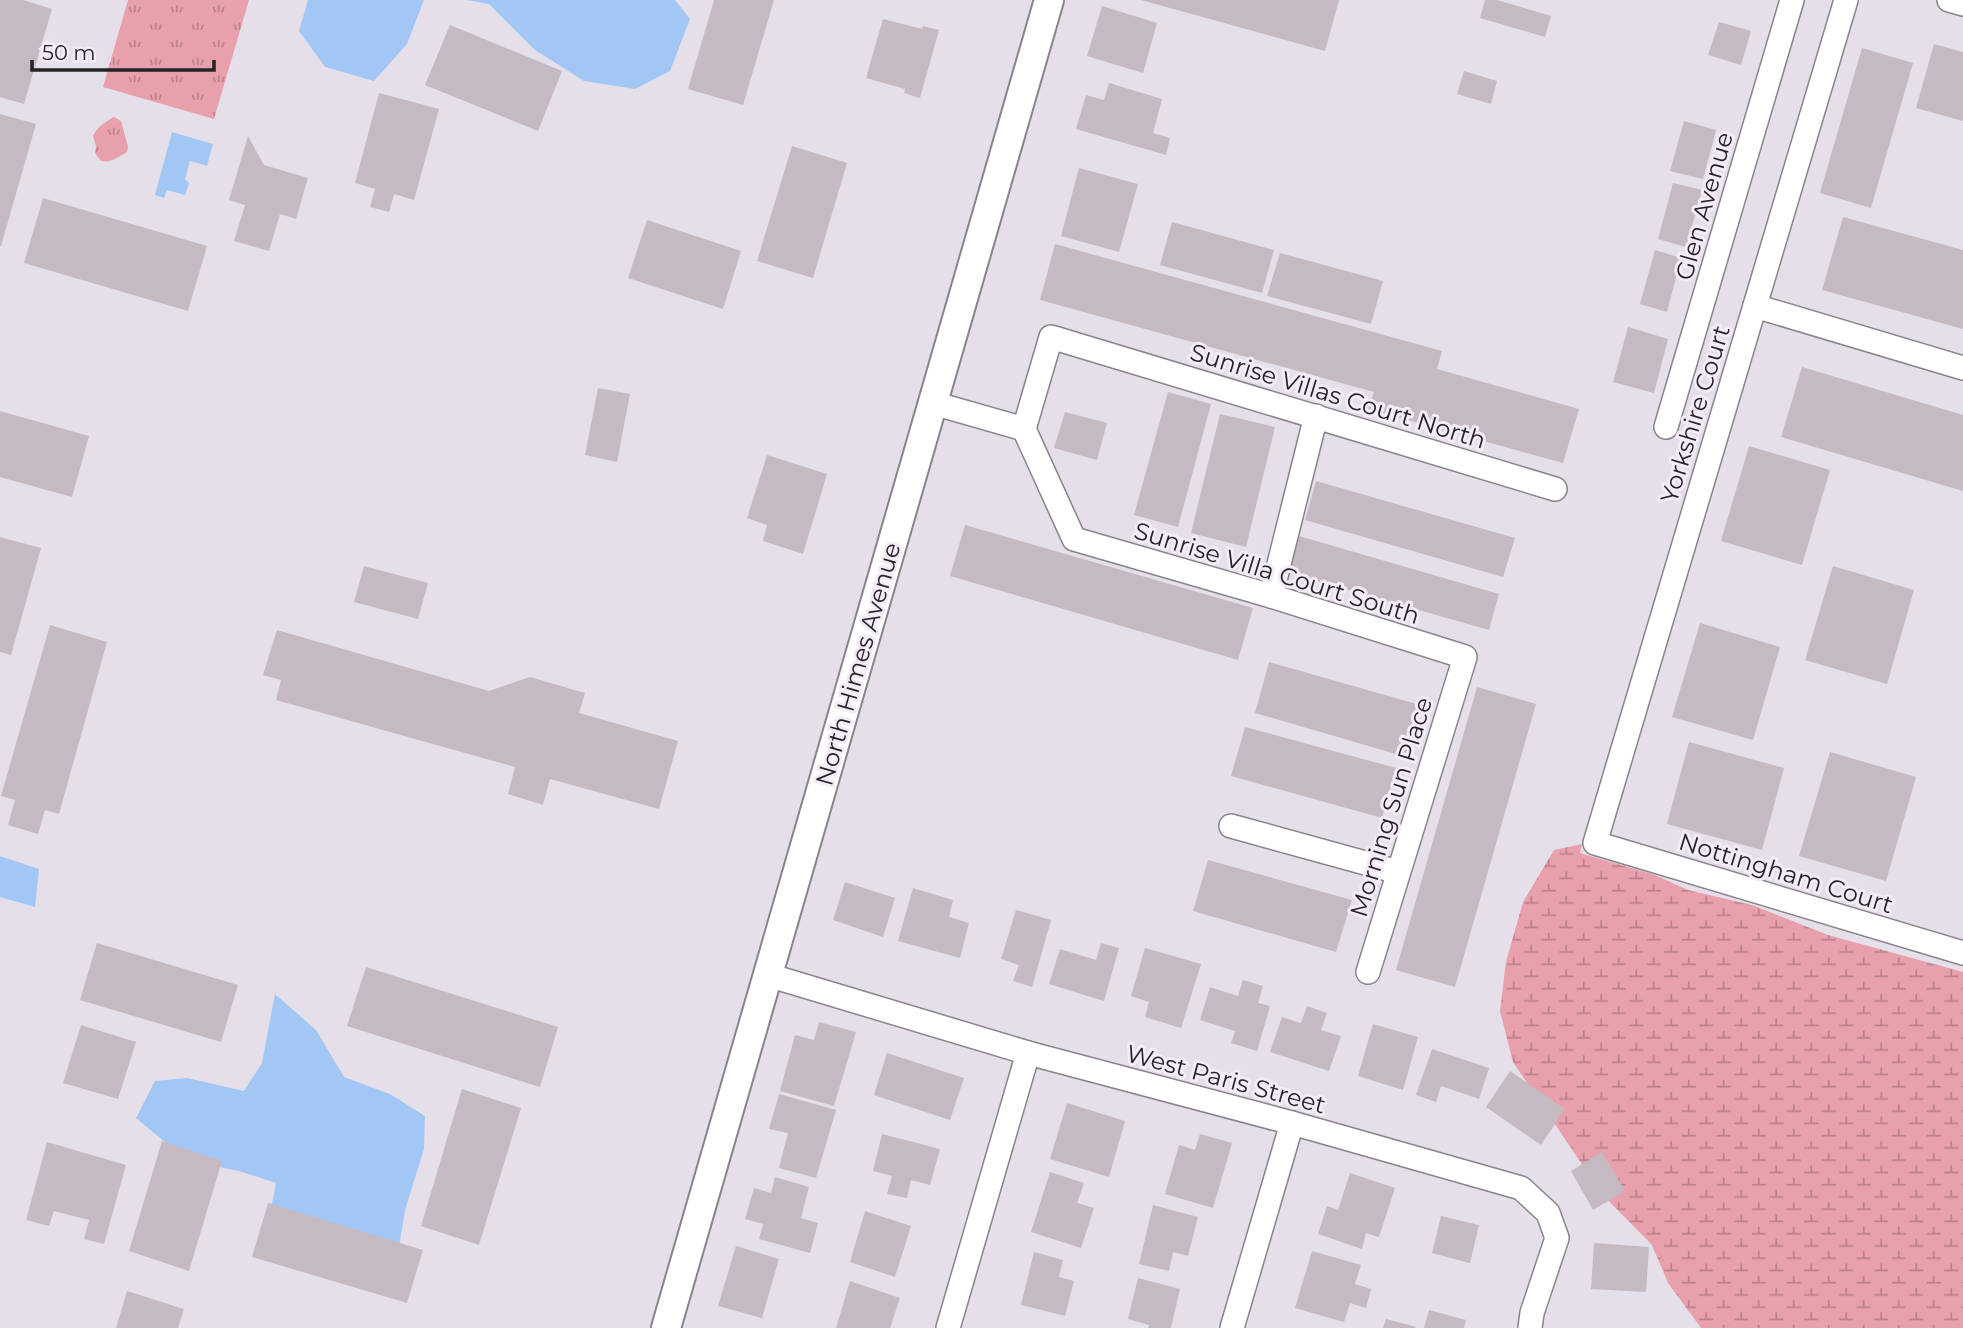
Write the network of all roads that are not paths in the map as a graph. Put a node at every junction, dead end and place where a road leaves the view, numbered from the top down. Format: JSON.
{"nodes":[{"id":1,"x":1049,"y":0,"type":"edge"},
{"id":2,"x":1792,"y":0,"type":"edge"},
{"id":3,"x":1846,"y":0,"type":"edge"},
{"id":4,"x":1949,"y":0,"type":"edge"},
{"id":5,"x":1963,"y":4,"type":"edge"},
{"id":6,"x":1755,"y":306,"type":"junction"},
{"id":7,"x":1963,"y":368,"type":"edge"},
{"id":8,"x":933,"y":403,"type":"junction"},
{"id":9,"x":1316,"y":416,"type":"junction"},
{"id":10,"x":1667,"y":427,"type":"dead end"},
{"id":11,"x":1024,"y":429,"type":"junction"},
{"id":12,"x":1555,"y":489,"type":"dead end"},
{"id":13,"x":1271,"y":596,"type":"junction"},
{"id":14,"x":1465,"y":657,"type":"joint"},
{"id":15,"x":1231,"y":826,"type":"dead end"},
{"id":16,"x":1595,"y":843,"type":"joint"},
{"id":17,"x":1398,"y":872,"type":"junction"},
{"id":18,"x":1963,"y":953,"type":"edge"},
{"id":19,"x":1368,"y":972,"type":"dead end"},
{"id":20,"x":768,"y":975,"type":"junction"},
{"id":21,"x":1028,"y":1053,"type":"junction"},
{"id":22,"x":1292,"y":1123,"type":"junction"},
{"id":23,"x":666,"y":1328,"type":"edge"},
{"id":24,"x":948,"y":1328,"type":"edge"},
{"id":25,"x":1232,"y":1328,"type":"edge"},
{"id":26,"x":1530,"y":1328,"type":"edge"}],
"edges":[{"from":1,"to":8,"type":"street","name":"North Himes Avenue"},
{"from":2,"to":10,"type":"street","name":"Glen Avenue"},
{"from":3,"to":6,"type":"street","name":"Yorkshire Court"},
{"from":4,"to":5,"type":"street"},
{"from":6,"to":7,"type":"street"},
{"from":6,"to":16,"type":"street","name":"Yorkshire Court"},
{"from":8,"to":11,"type":"street"},
{"from":8,"to":20,"type":"street","name":"North Himes Avenue"},
{"from":9,"to":11,"type":"street","name":"Sunrise Villas Court North"},
{"from":9,"to":12,"type":"street","name":"Sunrise Villas Court North"},
{"from":9,"to":13,"type":"street"},
{"from":11,"to":13,"type":"street","name":"Sunrise Villa Court South"},
{"from":13,"to":14,"type":"street","name":"Sunrise Villa Court South"},
{"from":14,"to":17,"type":"street","name":"Morning Sun Place"},
{"from":15,"to":17,"type":"street"},
{"from":16,"to":18,"type":"street","name":"Nottingham Court"},
{"from":17,"to":19,"type":"street","name":"Morning Sun Place"},
{"from":20,"to":21,"type":"street","name":"West Paris Street"},
{"from":20,"to":23,"type":"street","name":"North Himes Avenue"},
{"from":21,"to":22,"type":"street","name":"West Paris Street"},
{"from":21,"to":24,"type":"street"},
{"from":22,"to":25,"type":"street"},
{"from":22,"to":26,"type":"street","name":"West Paris Street"}]}
